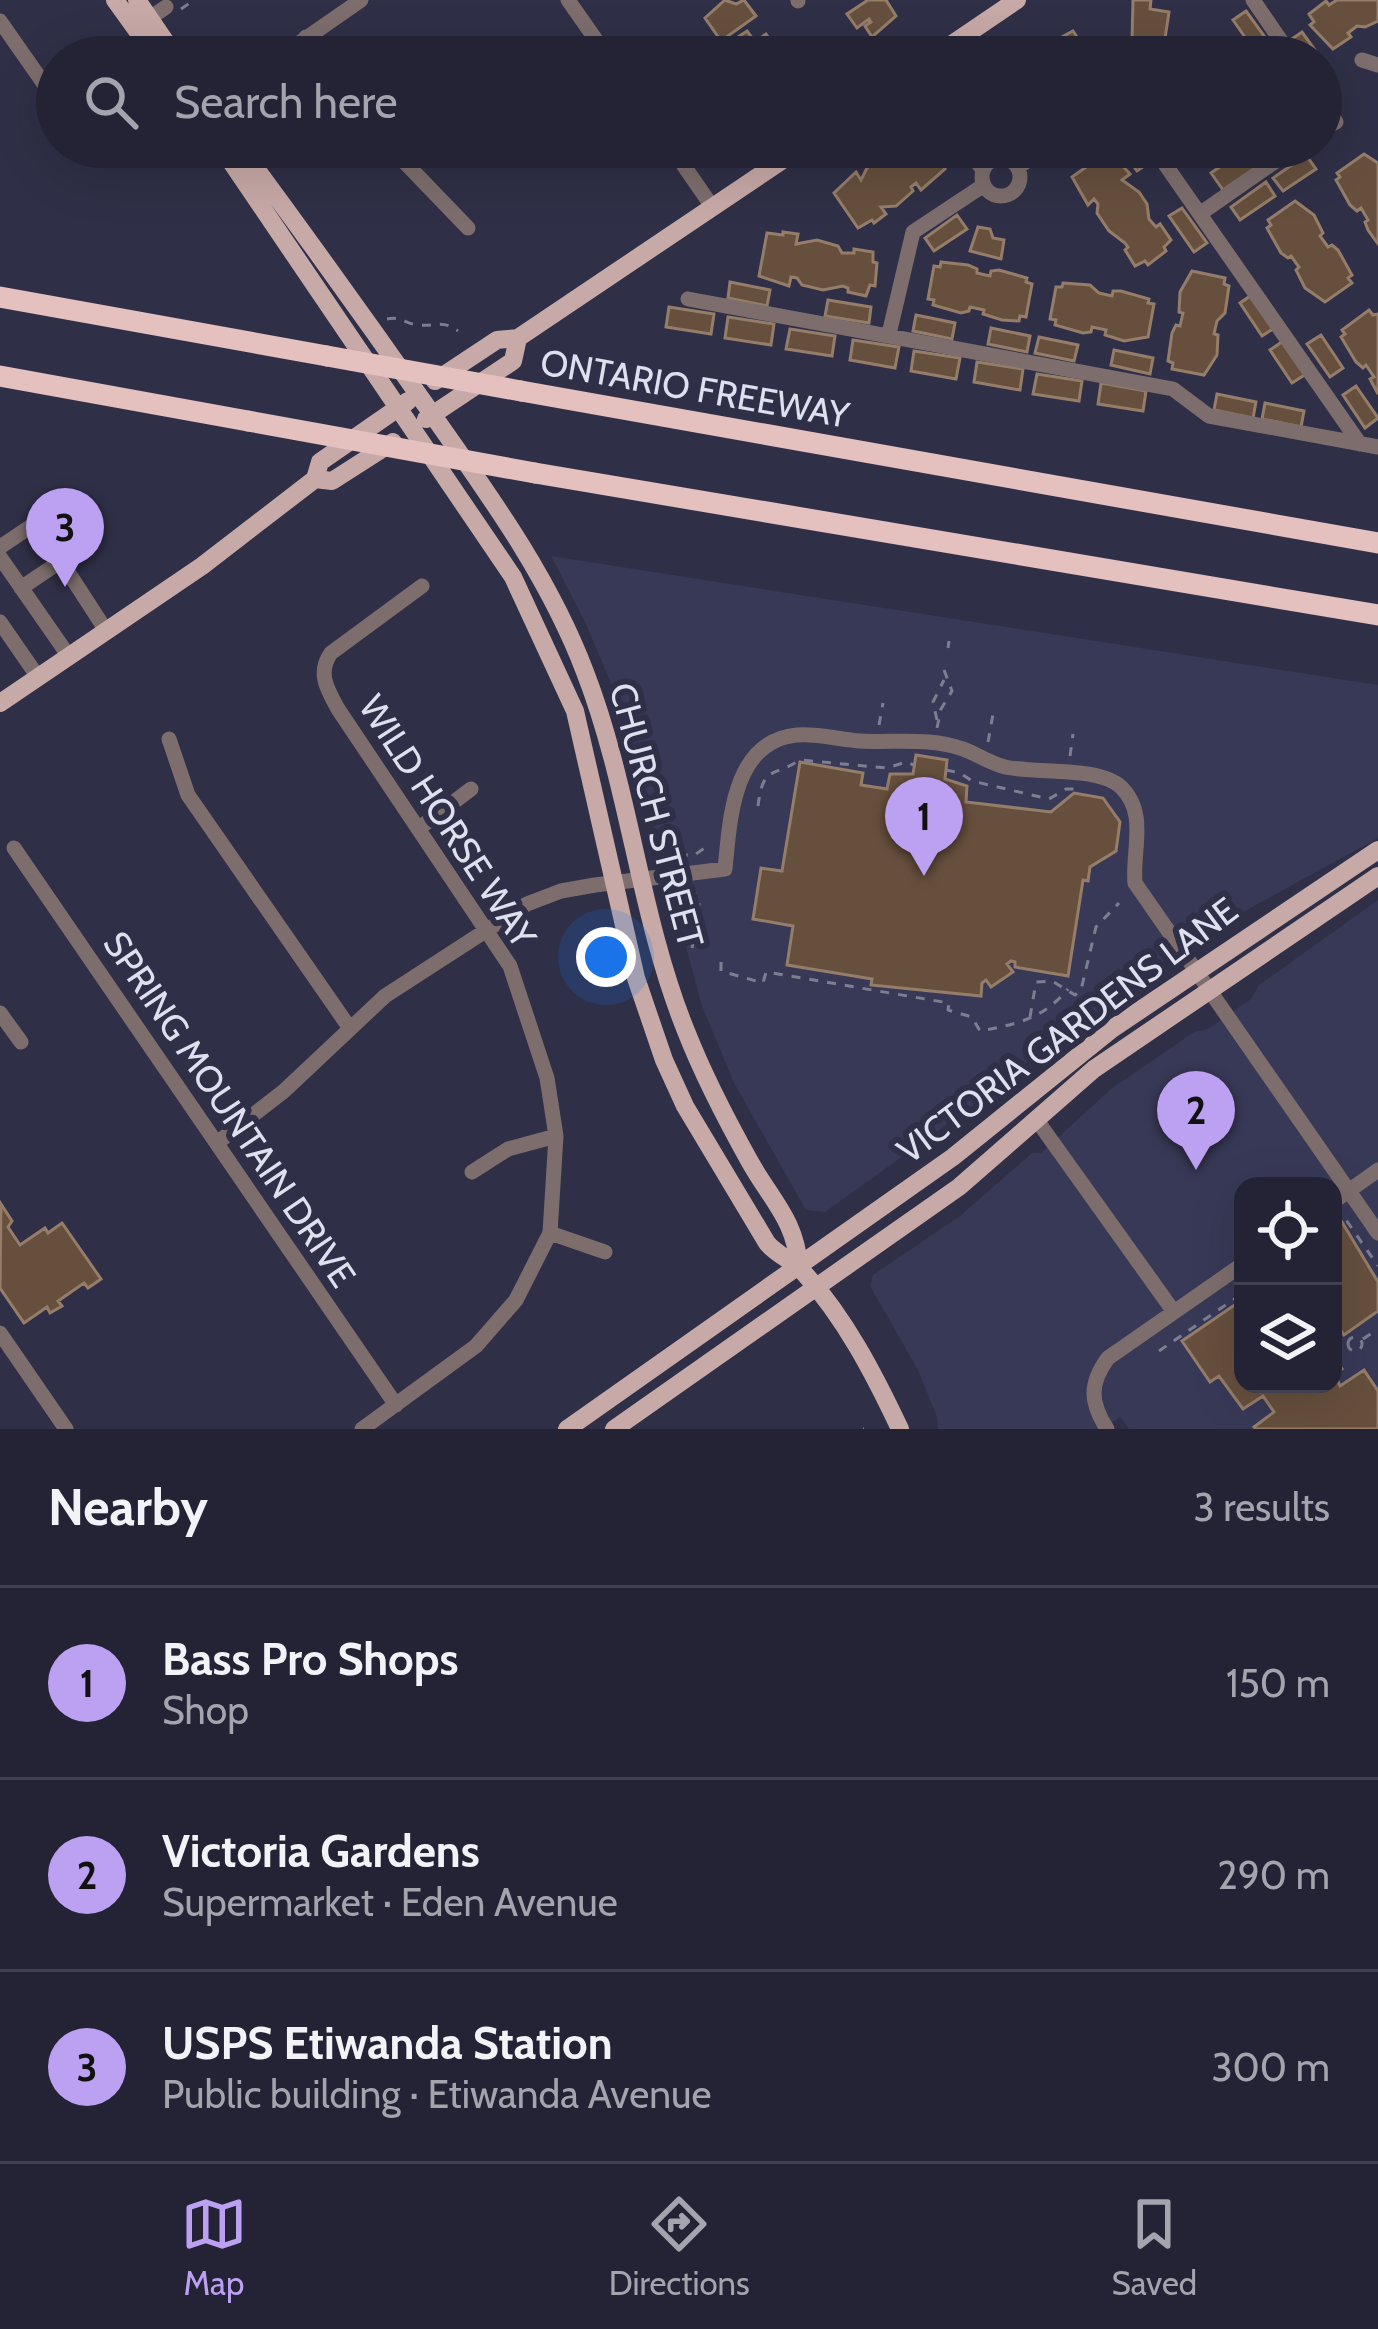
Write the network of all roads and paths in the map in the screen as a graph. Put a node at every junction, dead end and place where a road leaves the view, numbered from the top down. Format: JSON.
{"nodes":[{"id":1,"x":115,"y":0,"type":"edge"},
{"id":2,"x":137,"y":0,"type":"edge"},
{"id":3,"x":361,"y":0,"type":"edge"},
{"id":4,"x":568,"y":0,"type":"edge"},
{"id":5,"x":1017,"y":0,"type":"edge"},
{"id":6,"x":1254,"y":0,"type":"edge"},
{"id":7,"x":1,"y":24,"type":"edge"},
{"id":8,"x":141,"y":36,"type":"edge"},
{"id":9,"x":167,"y":36,"type":"edge"},
{"id":10,"x":308,"y":36,"type":"edge"},
{"id":11,"x":593,"y":36,"type":"edge"},
{"id":12,"x":965,"y":36,"type":"edge"},
{"id":13,"x":1278,"y":36,"type":"edge"},
{"id":14,"x":36,"y":73,"type":"edge"},
{"id":15,"x":235,"y":168,"type":"edge"},
{"id":16,"x":255,"y":168,"type":"edge"},
{"id":17,"x":410,"y":168,"type":"edge"},
{"id":18,"x":685,"y":168,"type":"edge"},
{"id":19,"x":771,"y":168,"type":"edge"},
{"id":20,"x":984,"y":168,"type":"edge"},
{"id":21,"x":988,"y":168,"type":"edge"},
{"id":22,"x":1018,"y":168,"type":"edge"},
{"id":23,"x":1169,"y":168,"type":"edge"},
{"id":24,"x":1266,"y":168,"type":"edge"},
{"id":25,"x":713,"y":208,"type":"junction"},
{"id":26,"x":1202,"y":213,"type":"junction"},
{"id":27,"x":468,"y":228,"type":"dead end"},
{"id":28,"x":0,"y":297,"type":"edge"},
{"id":29,"x":688,"y":298,"type":"dead end"},
{"id":30,"x":387,"y":319,"type":"dead end"},
{"id":31,"x":458,"y":332,"type":"dead end"},
{"id":32,"x":889,"y":334,"type":"junction"},
{"id":33,"x":518,"y":338,"type":"junction"},
{"id":34,"x":0,"y":376,"type":"edge"},
{"id":35,"x":418,"y":394,"type":"junction"},
{"id":36,"x":399,"y":408,"type":"junction"},
{"id":37,"x":432,"y":415,"type":"junction"},
{"id":38,"x":412,"y":429,"type":"junction"},
{"id":39,"x":1360,"y":444,"type":"junction"},
{"id":40,"x":1378,"y":447,"type":"edge"},
{"id":41,"x":315,"y":479,"type":"junction"},
{"id":42,"x":36,"y":524,"type":"dead end"},
{"id":43,"x":1378,"y":542,"type":"edge"},
{"id":44,"x":0,"y":548,"type":"edge"},
{"id":45,"x":0,"y":557,"type":"edge"},
{"id":46,"x":422,"y":586,"type":"dead end"},
{"id":47,"x":21,"y":588,"type":"junction"},
{"id":48,"x":1378,"y":615,"type":"edge"},
{"id":49,"x":0,"y":622,"type":"edge"},
{"id":50,"x":105,"y":629,"type":"junction"},
{"id":51,"x":949,"y":641,"type":"dead end"},
{"id":52,"x":948,"y":648,"type":"dead end"},
{"id":53,"x":68,"y":655,"type":"junction"},
{"id":54,"x":944,"y":670,"type":"dead end"},
{"id":55,"x":38,"y":677,"type":"junction"},
{"id":56,"x":946,"y":677,"type":"junction"},
{"id":57,"x":0,"y":703,"type":"edge"},
{"id":58,"x":883,"y":703,"type":"dead end"},
{"id":59,"x":993,"y":714,"type":"dead end"},
{"id":60,"x":938,"y":722,"type":"junction"},
{"id":61,"x":878,"y":731,"type":"dead end"},
{"id":62,"x":935,"y":734,"type":"dead end"},
{"id":63,"x":1073,"y":734,"type":"dead end"},
{"id":64,"x":169,"y":739,"type":"dead end"},
{"id":65,"x":986,"y":749,"type":"dead end"},
{"id":66,"x":1069,"y":764,"type":"dead end"},
{"id":67,"x":914,"y":765,"type":"dead end"},
{"id":68,"x":946,"y":770,"type":"dead end"},
{"id":69,"x":471,"y":789,"type":"dead end"},
{"id":70,"x":1083,"y":789,"type":"dead end"},
{"id":71,"x":758,"y":806,"type":"dead end"},
{"id":72,"x":418,"y":829,"type":"junction"},
{"id":73,"x":710,"y":845,"type":"dead end"},
{"id":74,"x":14,"y":848,"type":"dead end"},
{"id":75,"x":1378,"y":850,"type":"edge"},
{"id":76,"x":661,"y":852,"type":"dead end"},
{"id":77,"x":643,"y":877,"type":"junction"},
{"id":78,"x":1378,"y":877,"type":"edge"},
{"id":79,"x":614,"y":882,"type":"junction"},
{"id":80,"x":688,"y":886,"type":"dead end"},
{"id":81,"x":1119,"y":903,"type":"dead end"},
{"id":82,"x":486,"y":929,"type":"junction"},
{"id":83,"x":692,"y":948,"type":"dead end"},
{"id":84,"x":721,"y":962,"type":"dead end"},
{"id":85,"x":1198,"y":970,"type":"junction"},
{"id":86,"x":1068,"y":989,"type":"junction"},
{"id":87,"x":1211,"y":989,"type":"junction"},
{"id":88,"x":0,"y":1013,"type":"edge"},
{"id":89,"x":1030,"y":1018,"type":"junction"},
{"id":90,"x":349,"y":1027,"type":"junction"},
{"id":91,"x":20,"y":1042,"type":"dead end"},
{"id":92,"x":1036,"y":1119,"type":"junction"},
{"id":93,"x":556,"y":1136,"type":"junction"},
{"id":94,"x":217,"y":1143,"type":"junction"},
{"id":95,"x":1378,"y":1170,"type":"edge"},
{"id":96,"x":472,"y":1172,"type":"dead end"},
{"id":97,"x":1349,"y":1190,"type":"junction"},
{"id":98,"x":1342,"y":1195,"type":"edge"},
{"id":99,"x":1342,"y":1218,"type":"edge"},
{"id":100,"x":550,"y":1233,"type":"junction"},
{"id":101,"x":1378,"y":1233,"type":"edge"},
{"id":102,"x":605,"y":1252,"type":"dead end"},
{"id":103,"x":1378,"y":1266,"type":"edge"},
{"id":104,"x":799,"y":1267,"type":"junction"},
{"id":105,"x":1234,"y":1270,"type":"edge"},
{"id":106,"x":816,"y":1287,"type":"junction"},
{"id":107,"x":1234,"y":1299,"type":"edge"},
{"id":108,"x":1174,"y":1312,"type":"junction"},
{"id":109,"x":1378,"y":1329,"type":"edge"},
{"id":110,"x":0,"y":1334,"type":"edge"},
{"id":111,"x":1362,"y":1340,"type":"junction"},
{"id":112,"x":1349,"y":1348,"type":"junction"},
{"id":113,"x":1159,"y":1351,"type":"dead end"},
{"id":114,"x":1342,"y":1353,"type":"edge"},
{"id":115,"x":396,"y":1405,"type":"junction"},
{"id":116,"x":66,"y":1429,"type":"edge"},
{"id":117,"x":362,"y":1429,"type":"edge"},
{"id":118,"x":567,"y":1429,"type":"edge"},
{"id":119,"x":614,"y":1429,"type":"edge"},
{"id":120,"x":900,"y":1429,"type":"edge"},
{"id":121,"x":1107,"y":1429,"type":"edge"}],
"edges":[{"from":1,"to":8,"type":"main road"},
{"from":2,"to":9,"type":"main road"},
{"from":3,"to":10,"type":"street"},
{"from":4,"to":11,"type":"street"},
{"from":5,"to":12,"type":"main road"},
{"from":6,"to":13,"type":"street"},
{"from":7,"to":14,"type":"street"},
{"from":15,"to":36,"type":"main road","name":"CHURCH STREET"},
{"from":16,"to":35,"type":"main road","name":"CHURCH STREET"},
{"from":17,"to":27,"type":"street"},
{"from":18,"to":25,"type":"street"},
{"from":19,"to":25,"type":"main road"},
{"from":20,"to":32,"type":"street"},
{"from":21,"to":22,"type":"street"},
{"from":23,"to":26,"type":"street"},
{"from":24,"to":26,"type":"street"},
{"from":25,"to":33,"type":"main road"},
{"from":26,"to":39,"type":"street"},
{"from":28,"to":43,"type":"highway","name":"ONTARIO FREEWAY","bridge":true},
{"from":29,"to":32,"type":"street"},
{"from":30,"to":31,"type":"path"},
{"from":32,"to":39,"type":"street"},
{"from":33,"to":35,"type":"main road"},
{"from":33,"to":37,"type":"main road"},
{"from":34,"to":48,"type":"highway","bridge":true},
{"from":35,"to":36,"type":"main road"},
{"from":35,"to":37,"type":"main road","name":"CHURCH STREET"},
{"from":36,"to":38,"type":"main road","name":"CHURCH STREET"},
{"from":36,"to":41,"type":"main road"},
{"from":37,"to":38,"type":"main road"},
{"from":37,"to":77,"type":"main road","name":"CHURCH STREET"},
{"from":38,"to":41,"type":"main road"},
{"from":38,"to":79,"type":"main road","name":"CHURCH STREET"},
{"from":39,"to":40,"type":"street"},
{"from":41,"to":50,"type":"main road"},
{"from":42,"to":44,"type":"street"},
{"from":45,"to":47,"type":"street"},
{"from":46,"to":72,"type":"street","name":"WILD HORSE WAY"},
{"from":47,"to":50,"type":"street"},
{"from":47,"to":53,"type":"street"},
{"from":49,"to":55,"type":"street"},
{"from":50,"to":53,"type":"main road"},
{"from":51,"to":52,"type":"path"},
{"from":53,"to":55,"type":"main road"},
{"from":54,"to":56,"type":"path"},
{"from":55,"to":57,"type":"main road"},
{"from":56,"to":60,"type":"path"},
{"from":56,"to":60,"type":"path"},
{"from":58,"to":61,"type":"path"},
{"from":59,"to":65,"type":"path"},
{"from":60,"to":62,"type":"path"},
{"from":63,"to":66,"type":"path"},
{"from":64,"to":90,"type":"street"},
{"from":67,"to":71,"type":"path"},
{"from":68,"to":70,"type":"path"},
{"from":69,"to":72,"type":"street"},
{"from":72,"to":82,"type":"street","name":"WILD HORSE WAY"},
{"from":73,"to":76,"type":"path"},
{"from":74,"to":94,"type":"street","name":"SPRING MOUNTAIN DRIVE"},
{"from":75,"to":85,"type":"main road","name":"VICTORIA GARDENS LANE"},
{"from":77,"to":79,"type":"street"},
{"from":77,"to":85,"type":"street"},
{"from":77,"to":104,"type":"main road","name":"CHURCH STREET"},
{"from":78,"to":87,"type":"main road","name":"VICTORIA GARDENS LANE"},
{"from":79,"to":82,"type":"street"},
{"from":79,"to":104,"type":"main road","name":"CHURCH STREET"},
{"from":80,"to":83,"type":"path"},
{"from":81,"to":86,"type":"path"},
{"from":82,"to":90,"type":"street"},
{"from":82,"to":93,"type":"street","name":"WILD HORSE WAY"},
{"from":84,"to":89,"type":"path"},
{"from":85,"to":87,"type":"street"},
{"from":85,"to":104,"type":"main road","name":"VICTORIA GARDENS LANE"},
{"from":86,"to":89,"type":"path"},
{"from":86,"to":89,"type":"path"},
{"from":87,"to":92,"type":"main road","name":"VICTORIA GARDENS LANE"},
{"from":87,"to":97,"type":"street"},
{"from":88,"to":91,"type":"street"},
{"from":90,"to":94,"type":"street"},
{"from":92,"to":106,"type":"main road","name":"VICTORIA GARDENS LANE"},
{"from":92,"to":108,"type":"street"},
{"from":93,"to":96,"type":"street"},
{"from":93,"to":100,"type":"street","name":"WILD HORSE WAY"},
{"from":94,"to":115,"type":"street","name":"SPRING MOUNTAIN DRIVE"},
{"from":95,"to":97,"type":"street"},
{"from":97,"to":98,"type":"street"},
{"from":97,"to":101,"type":"street"},
{"from":99,"to":103,"type":"path"},
{"from":100,"to":102,"type":"street"},
{"from":100,"to":115,"type":"street","name":"WILD HORSE WAY"},
{"from":104,"to":106,"type":"main road","name":"CHURCH STREET"},
{"from":104,"to":118,"type":"main road","name":"VICTORIA GARDENS LANE"},
{"from":105,"to":108,"type":"street"},
{"from":106,"to":119,"type":"main road","name":"VICTORIA GARDENS LANE"},
{"from":106,"to":120,"type":"main road","name":"CHURCH STREET"},
{"from":107,"to":113,"type":"path"},
{"from":108,"to":121,"type":"street"},
{"from":109,"to":111,"type":"path"},
{"from":110,"to":116,"type":"street"},
{"from":111,"to":112,"type":"path"},
{"from":111,"to":112,"type":"path"},
{"from":112,"to":114,"type":"path"},
{"from":115,"to":117,"type":"street","name":"WILD HORSE WAY"}]}
